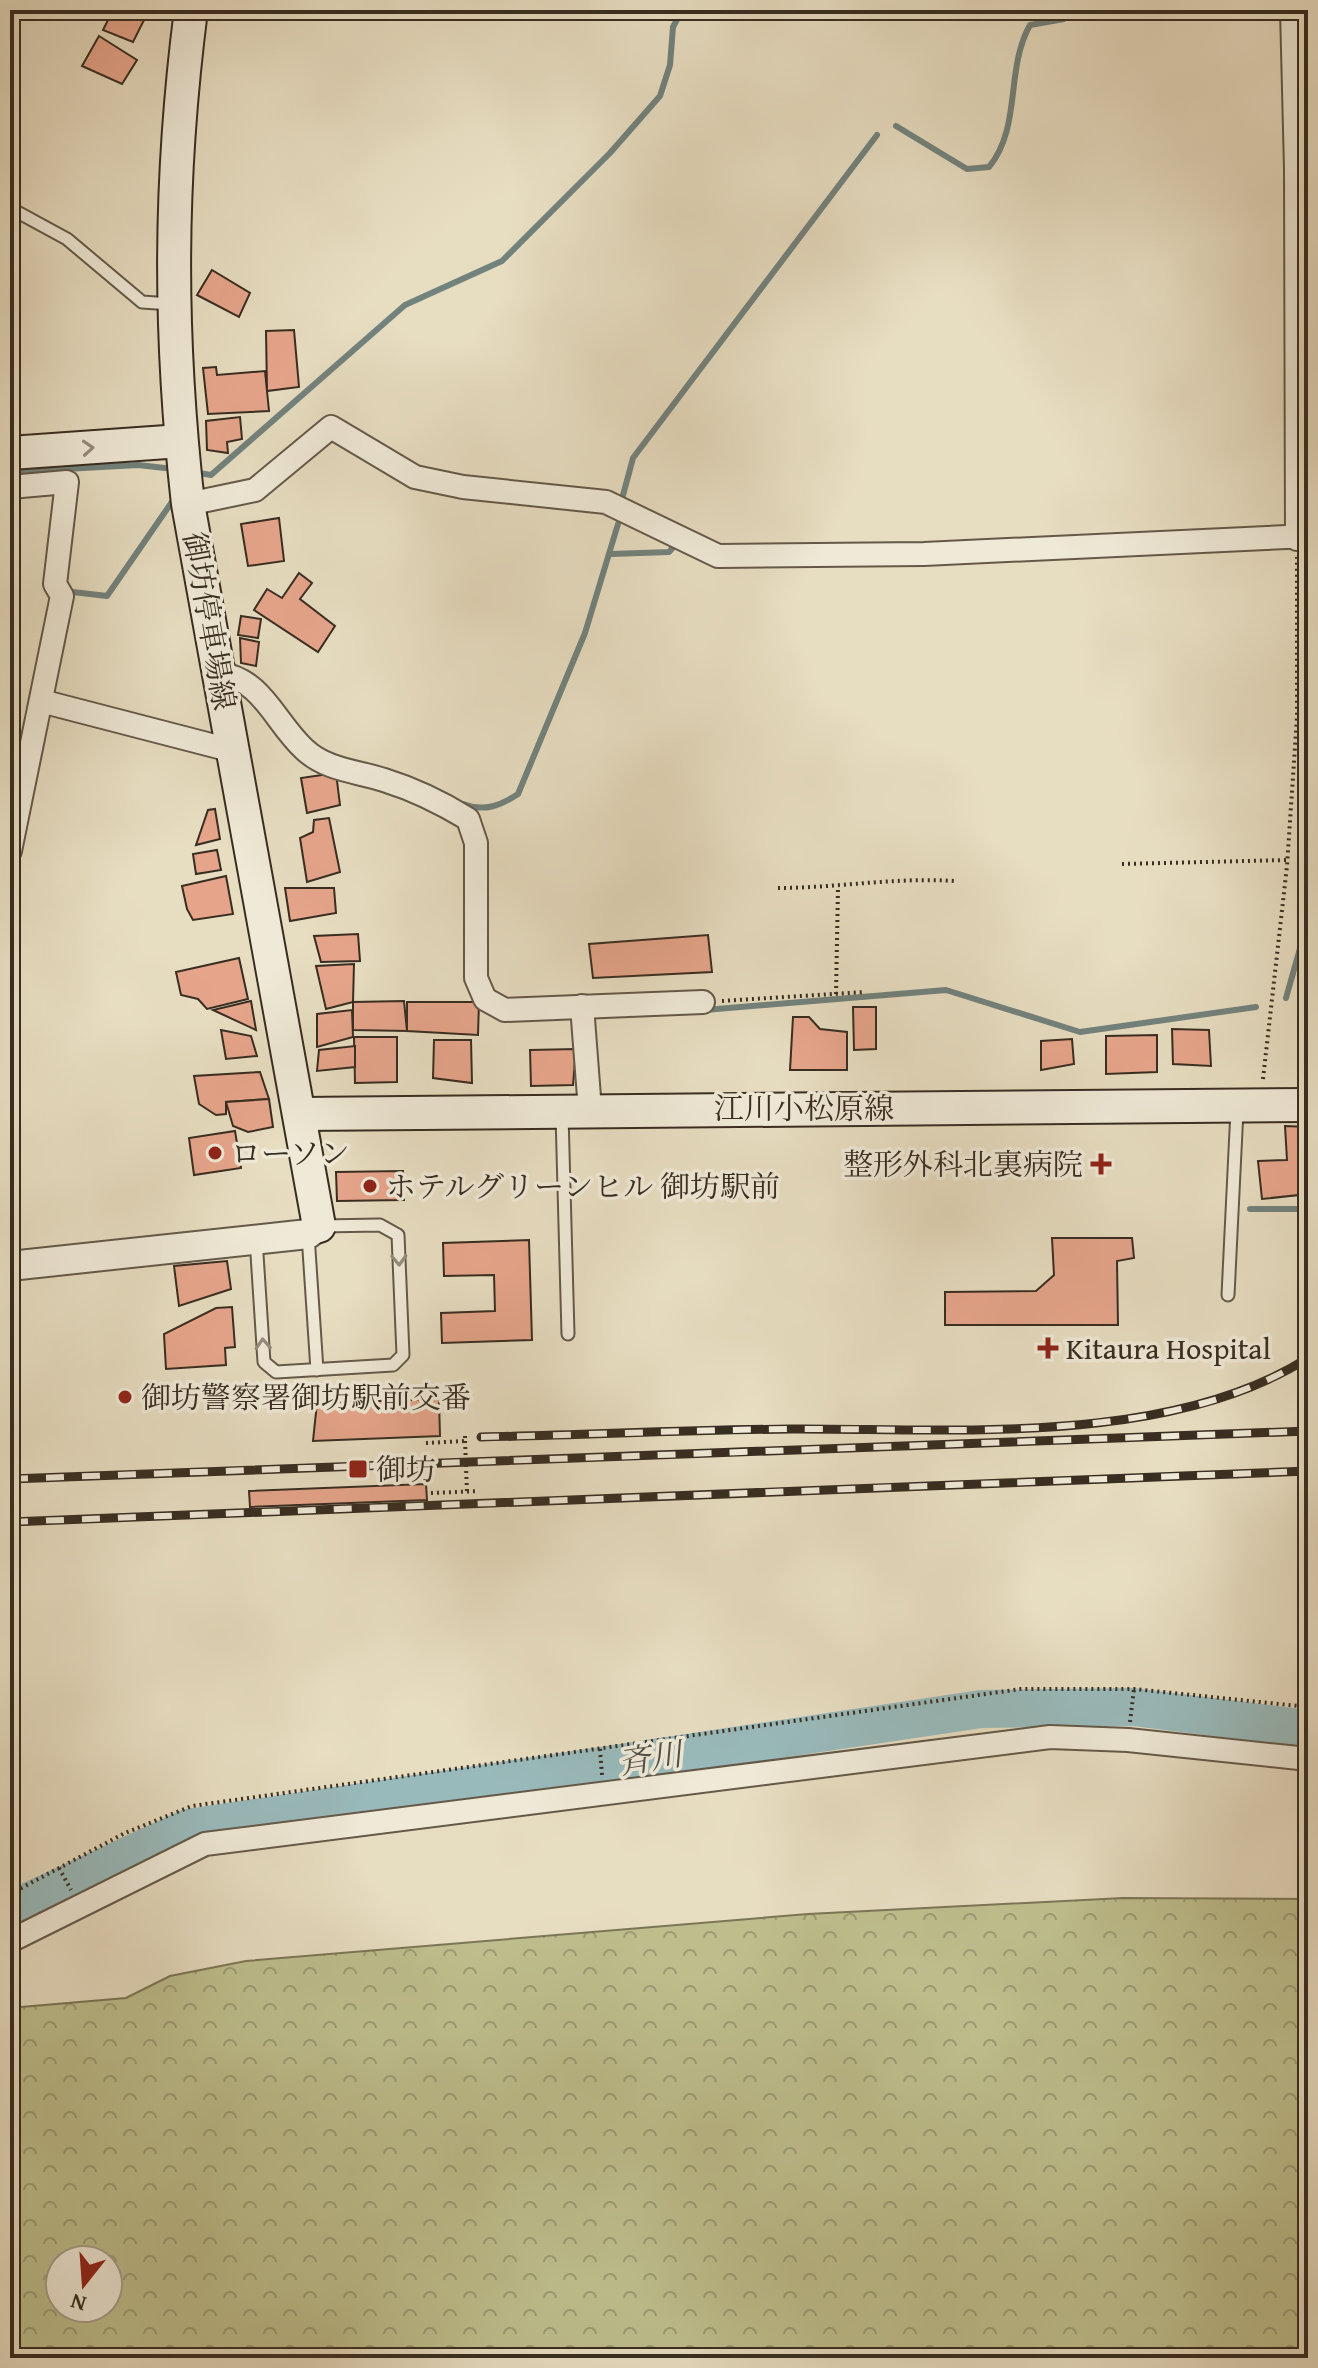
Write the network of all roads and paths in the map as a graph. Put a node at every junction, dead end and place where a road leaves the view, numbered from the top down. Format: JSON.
{"nodes":[{"id":1,"x":191,"y":10,"type":"edge"},
{"id":2,"x":1292,"y":10,"type":"edge"},
{"id":3,"x":1302,"y":177,"type":"edge"},
{"id":4,"x":10,"y":208,"type":"edge"},
{"id":5,"x":172,"y":304,"type":"junction"},
{"id":6,"x":181,"y":441,"type":"junction"},
{"id":7,"x":10,"y":453,"type":"edge"},
{"id":8,"x":10,"y":487,"type":"edge"},
{"id":9,"x":188,"y":504,"type":"junction"},
{"id":10,"x":1302,"y":538,"type":"edge"},
{"id":11,"x":219,"y":673,"type":"junction"},
{"id":12,"x":41,"y":701,"type":"junction"},
{"id":13,"x":234,"y":751,"type":"junction"},
{"id":14,"x":10,"y":851,"type":"edge"},
{"id":15,"x":1287,"y":860,"type":"junction"},
{"id":16,"x":1122,"y":864,"type":"dead end"},
{"id":17,"x":954,"y":881,"type":"dead end"},
{"id":18,"x":778,"y":888,"type":"dead end"},
{"id":19,"x":838,"y":888,"type":"junction"},
{"id":20,"x":864,"y":992,"type":"dead end"},
{"id":21,"x":836,"y":994,"type":"junction"},
{"id":22,"x":703,"y":1002,"type":"joint"},
{"id":23,"x":582,"y":1006,"type":"junction"},
{"id":24,"x":1249,"y":1105,"type":"junction"},
{"id":25,"x":1308,"y":1105,"type":"edge"},
{"id":26,"x":576,"y":1110,"type":"junction"},
{"id":27,"x":300,"y":1114,"type":"junction"},
{"id":28,"x":314,"y":1230,"type":"junction"},
{"id":29,"x":256,"y":1239,"type":"junction"},
{"id":30,"x":10,"y":1266,"type":"edge"},
{"id":31,"x":1228,"y":1295,"type":"dead end"},
{"id":32,"x":568,"y":1334,"type":"dead end"},
{"id":33,"x":317,"y":1370,"type":"junction"},
{"id":34,"x":465,"y":1433,"type":"dead end"},
{"id":35,"x":465,"y":1441,"type":"junction"},
{"id":36,"x":426,"y":1443,"type":"dead end"},
{"id":37,"x":479,"y":1491,"type":"dead end"},
{"id":38,"x":467,"y":1492,"type":"junction"},
{"id":39,"x":431,"y":1493,"type":"dead end"},
{"id":40,"x":1134,"y":1689,"type":"junction"},
{"id":41,"x":1308,"y":1707,"type":"edge"},
{"id":42,"x":1129,"y":1728,"type":"dead end"},
{"id":43,"x":1308,"y":1759,"type":"edge"},
{"id":44,"x":10,"y":1894,"type":"edge"},
{"id":45,"x":10,"y":1941,"type":"edge"}],
"edges":[{"from":1,"to":5,"type":"main road","name":"御坊停車場線"},
{"from":2,"to":3,"type":"street"},
{"from":3,"to":10,"type":"street"},
{"from":4,"to":5,"type":"lane"},
{"from":5,"to":6,"type":"main road","name":"御坊停車場線"},
{"from":7,"to":6,"type":"main road","one_way":true},
{"from":6,"to":9,"type":"main road","name":"御坊停車場線"},
{"from":8,"to":12,"type":"street"},
{"from":9,"to":10,"type":"street"},
{"from":9,"to":11,"type":"main road","name":"御坊停車場線"},
{"from":10,"to":15,"type":"path"},
{"from":11,"to":13,"type":"main road","name":"御坊停車場線"},
{"from":11,"to":23,"type":"street"},
{"from":12,"to":13,"type":"street"},
{"from":12,"to":14,"type":"street"},
{"from":13,"to":27,"type":"main road","name":"御坊停車場線"},
{"from":15,"to":16,"type":"path"},
{"from":15,"to":24,"type":"path"},
{"from":17,"to":19,"type":"path"},
{"from":18,"to":19,"type":"path"},
{"from":19,"to":21,"type":"path"},
{"from":20,"to":21,"type":"path"},
{"from":21,"to":22,"type":"path"},
{"from":22,"to":23,"type":"street"},
{"from":23,"to":26,"type":"street"},
{"from":24,"to":25,"type":"main road","name":"江川小松原線"},
{"from":24,"to":26,"type":"main road","name":"江川小松原線"},
{"from":24,"to":31,"type":"lane"},
{"from":26,"to":27,"type":"main road","name":"江川小松原線"},
{"from":26,"to":32,"type":"lane"},
{"from":27,"to":28,"type":"main road","name":"御坊停車場線"},
{"from":28,"to":29,"type":"street"},
{"from":28,"to":33,"type":"lane"},
{"from":28,"to":33,"type":"lane","one_way":true},
{"from":29,"to":30,"type":"street"},
{"from":33,"to":29,"type":"lane","one_way":true},
{"from":34,"to":35,"type":"path","bridge":true},
{"from":35,"to":36,"type":"path"},
{"from":35,"to":38,"type":"path","bridge":true},
{"from":37,"to":38,"type":"path"},
{"from":38,"to":39,"type":"path"},
{"from":40,"to":41,"type":"path"},
{"from":40,"to":42,"type":"path"},
{"from":40,"to":44,"type":"path"},
{"from":43,"to":45,"type":"street"}]}
